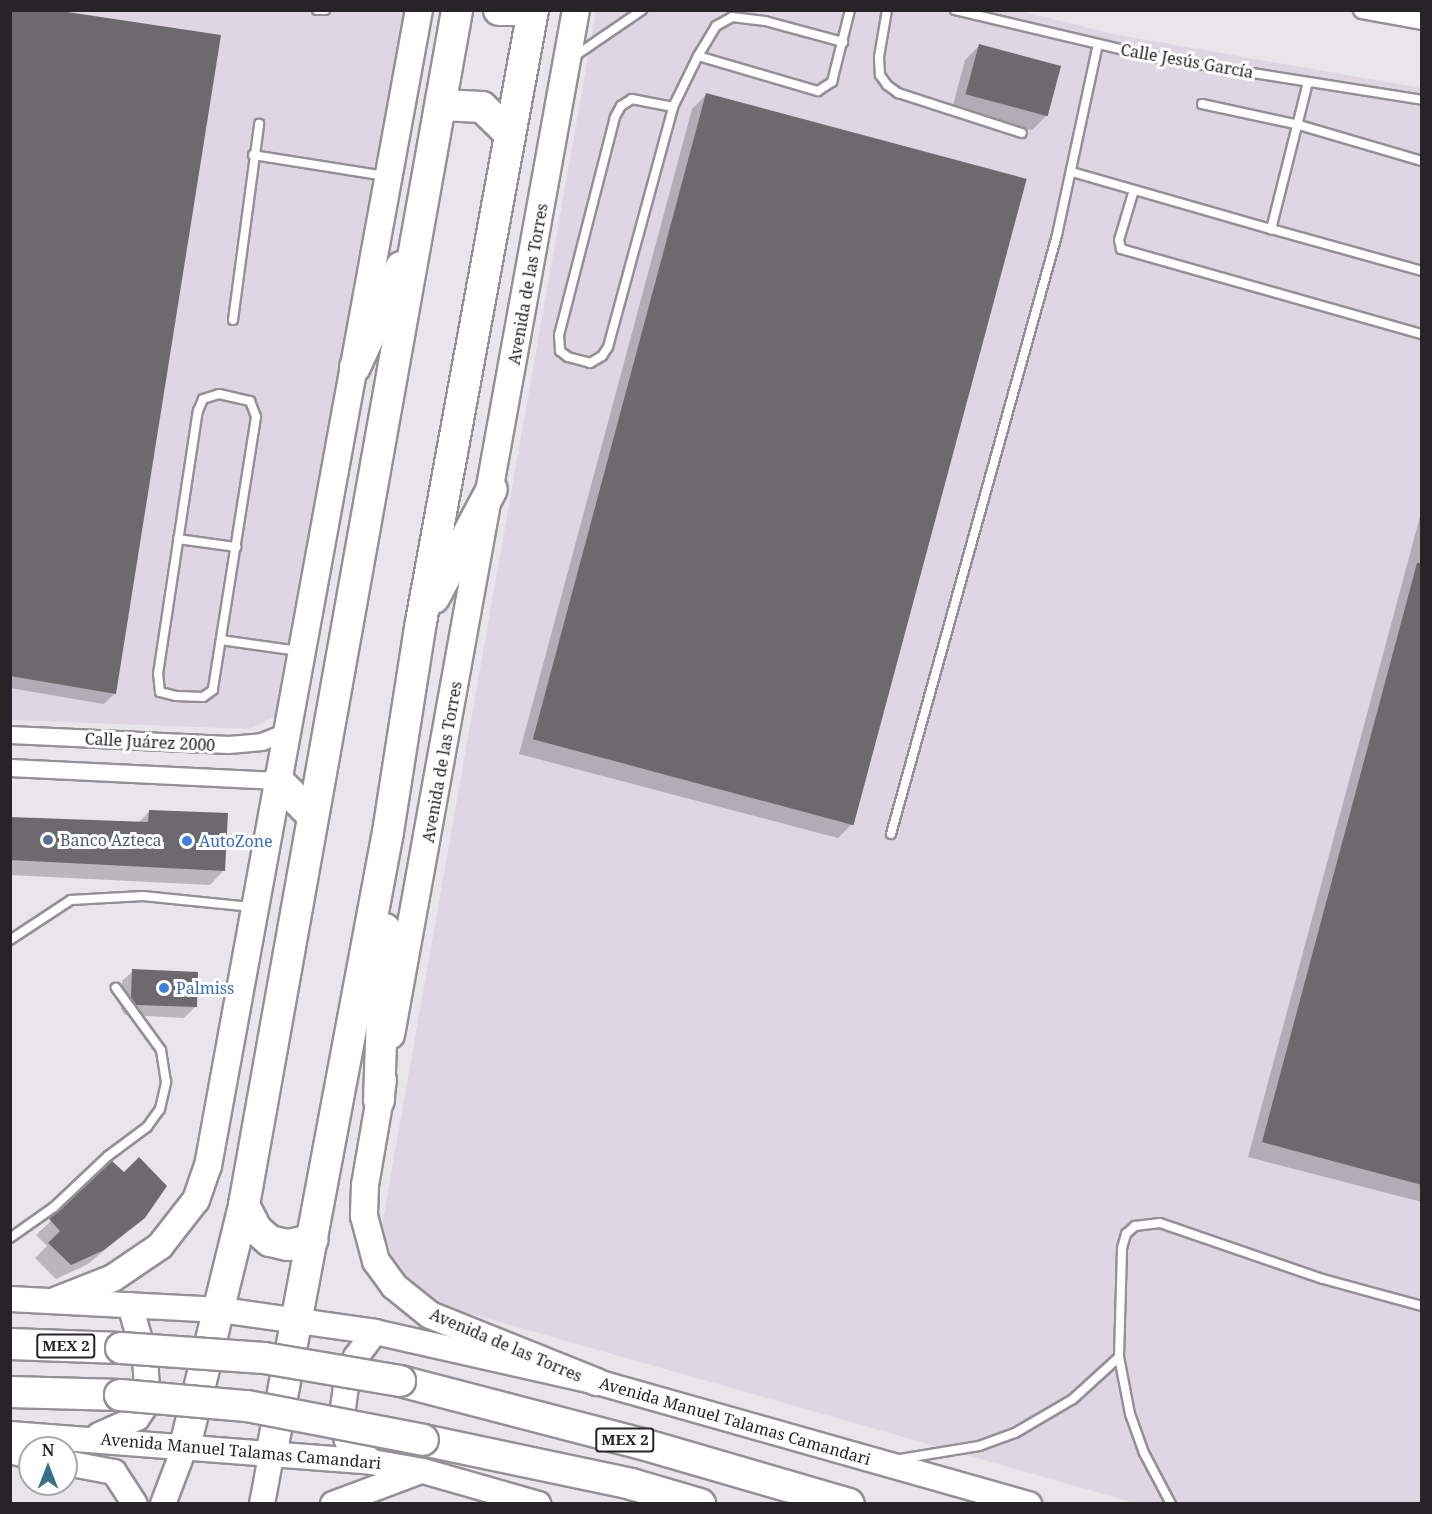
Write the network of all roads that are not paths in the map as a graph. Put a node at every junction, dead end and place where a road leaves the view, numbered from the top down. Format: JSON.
{"nodes":[{"id":1,"x":317,"y":10,"type":"edge"},
{"id":2,"x":325,"y":10,"type":"edge"},
{"id":3,"x":419,"y":10,"type":"edge"},
{"id":4,"x":457,"y":10,"type":"edge"},
{"id":5,"x":499,"y":10,"type":"edge"},
{"id":6,"x":522,"y":10,"type":"edge"},
{"id":7,"x":533,"y":10,"type":"edge"},
{"id":8,"x":576,"y":10,"type":"edge"},
{"id":9,"x":642,"y":10,"type":"edge"},
{"id":10,"x":850,"y":10,"type":"edge"},
{"id":11,"x":887,"y":10,"type":"edge"},
{"id":12,"x":955,"y":10,"type":"edge"},
{"id":13,"x":1362,"y":10,"type":"edge"},
{"id":14,"x":1422,"y":21,"type":"edge"},
{"id":15,"x":843,"y":42,"type":"junction"},
{"id":16,"x":1098,"y":44,"type":"junction"},
{"id":17,"x":698,"y":56,"type":"junction"},
{"id":18,"x":567,"y":62,"type":"junction"},
{"id":19,"x":1308,"y":82,"type":"junction"},
{"id":20,"x":1422,"y":100,"type":"edge"},
{"id":21,"x":1202,"y":104,"type":"dead end"},
{"id":22,"x":441,"y":105,"type":"junction"},
{"id":23,"x":673,"y":107,"type":"junction"},
{"id":24,"x":259,"y":124,"type":"dead end"},
{"id":25,"x":1299,"y":125,"type":"junction"},
{"id":26,"x":508,"y":132,"type":"junction"},
{"id":27,"x":1022,"y":133,"type":"dead end"},
{"id":28,"x":253,"y":155,"type":"junction"},
{"id":29,"x":1422,"y":161,"type":"edge"},
{"id":30,"x":1071,"y":172,"type":"junction"},
{"id":31,"x":389,"y":176,"type":"junction"},
{"id":32,"x":1134,"y":190,"type":"junction"},
{"id":33,"x":419,"y":229,"type":"junction"},
{"id":34,"x":1271,"y":229,"type":"junction"},
{"id":35,"x":1422,"y":271,"type":"edge"},
{"id":36,"x":233,"y":320,"type":"dead end"},
{"id":37,"x":1422,"y":334,"type":"edge"},
{"id":38,"x":355,"y":367,"type":"junction"},
{"id":39,"x":492,"y":489,"type":"junction"},
{"id":40,"x":178,"y":539,"type":"junction"},
{"id":41,"x":236,"y":547,"type":"junction"},
{"id":42,"x":421,"y":622,"type":"junction"},
{"id":43,"x":221,"y":640,"type":"junction"},
{"id":44,"x":301,"y":651,"type":"junction"},
{"id":45,"x":287,"y":732,"type":"junction"},
{"id":46,"x":10,"y":735,"type":"edge"},
{"id":47,"x":10,"y":768,"type":"edge"},
{"id":48,"x":278,"y":782,"type":"junction"},
{"id":49,"x":313,"y":816,"type":"junction"},
{"id":50,"x":388,"y":832,"type":"junction"},
{"id":51,"x":891,"y":834,"type":"dead end"},
{"id":52,"x":255,"y":908,"type":"junction"},
{"id":53,"x":10,"y":940,"type":"edge"},
{"id":54,"x":116,"y":988,"type":"dead end"},
{"id":55,"x":379,"y":1100,"type":"junction"},
{"id":56,"x":244,"y":1205,"type":"junction"},
{"id":57,"x":10,"y":1238,"type":"edge"},
{"id":58,"x":312,"y":1240,"type":"junction"},
{"id":59,"x":10,"y":1299,"type":"edge"},
{"id":60,"x":57,"y":1300,"type":"junction"},
{"id":61,"x":130,"y":1305,"type":"junction"},
{"id":62,"x":1422,"y":1306,"type":"edge"},
{"id":63,"x":221,"y":1310,"type":"junction"},
{"id":64,"x":297,"y":1319,"type":"junction"},
{"id":65,"x":375,"y":1332,"type":"junction"},
{"id":66,"x":10,"y":1344,"type":"edge"},
{"id":67,"x":1119,"y":1357,"type":"junction"},
{"id":68,"x":597,"y":1382,"type":"junction"},
{"id":69,"x":10,"y":1392,"type":"edge"},
{"id":70,"x":10,"y":1434,"type":"edge"},
{"id":71,"x":91,"y":1438,"type":"junction"},
{"id":72,"x":185,"y":1446,"type":"junction"},
{"id":73,"x":271,"y":1456,"type":"junction"},
{"id":74,"x":372,"y":1462,"type":"junction"},
{"id":75,"x":882,"y":1462,"type":"junction"},
{"id":76,"x":78,"y":1465,"type":"edge"},
{"id":77,"x":423,"y":1471,"type":"junction"},
{"id":78,"x":135,"y":1503,"type":"edge"},
{"id":79,"x":163,"y":1503,"type":"edge"},
{"id":80,"x":262,"y":1503,"type":"edge"},
{"id":81,"x":333,"y":1503,"type":"edge"},
{"id":82,"x":538,"y":1503,"type":"edge"},
{"id":83,"x":700,"y":1503,"type":"edge"},
{"id":84,"x":849,"y":1503,"type":"edge"},
{"id":85,"x":1029,"y":1503,"type":"edge"},
{"id":86,"x":1171,"y":1503,"type":"edge"}],
"edges":[{"from":1,"to":2,"type":"lane"},
{"from":3,"to":31,"type":"main road"},
{"from":4,"to":22,"type":"highway"},
{"from":5,"to":6,"type":"highway"},
{"from":7,"to":26,"type":"highway"},
{"from":8,"to":18,"type":"main road","name":"Avenida de las Torres"},
{"from":9,"to":18,"type":"lane"},
{"from":10,"to":15,"type":"lane"},
{"from":11,"to":27,"type":"lane"},
{"from":12,"to":16,"type":"lane","name":"Calle Jesús García"},
{"from":13,"to":14,"type":"street"},
{"from":15,"to":17,"type":"lane"},
{"from":15,"to":17,"type":"lane"},
{"from":16,"to":19,"type":"lane","name":"Calle Jesús García"},
{"from":16,"to":30,"type":"lane"},
{"from":17,"to":23,"type":"lane"},
{"from":18,"to":39,"type":"main road","name":"Avenida de las Torres"},
{"from":19,"to":20,"type":"lane","name":"Calle Jesús García"},
{"from":19,"to":25,"type":"lane"},
{"from":21,"to":25,"type":"lane"},
{"from":22,"to":26,"type":"highway"},
{"from":22,"to":33,"type":"highway"},
{"from":23,"to":23,"type":"lane"},
{"from":24,"to":28,"type":"lane"},
{"from":25,"to":29,"type":"lane"},
{"from":25,"to":34,"type":"lane"},
{"from":26,"to":42,"type":"highway"},
{"from":28,"to":31,"type":"lane"},
{"from":28,"to":36,"type":"lane"},
{"from":30,"to":32,"type":"lane"},
{"from":30,"to":51,"type":"lane"},
{"from":31,"to":38,"type":"main road"},
{"from":32,"to":34,"type":"lane"},
{"from":32,"to":37,"type":"lane"},
{"from":33,"to":38,"type":"highway"},
{"from":33,"to":49,"type":"highway"},
{"from":34,"to":35,"type":"lane"},
{"from":38,"to":44,"type":"main road"},
{"from":39,"to":42,"type":"highway"},
{"from":39,"to":55,"type":"main road","name":"Avenida de las Torres"},
{"from":40,"to":41,"type":"lane"},
{"from":40,"to":41,"type":"lane"},
{"from":40,"to":43,"type":"lane"},
{"from":41,"to":43,"type":"lane"},
{"from":42,"to":50,"type":"highway"},
{"from":43,"to":44,"type":"lane"},
{"from":44,"to":45,"type":"main road"},
{"from":45,"to":46,"type":"street","name":"Calle Juárez 2000"},
{"from":45,"to":48,"type":"main road"},
{"from":47,"to":48,"type":"street","name":"Calle Juárez 2000"},
{"from":48,"to":49,"type":"highway"},
{"from":48,"to":52,"type":"main road"},
{"from":49,"to":56,"type":"highway"},
{"from":50,"to":55,"type":"highway"},
{"from":50,"to":58,"type":"highway"},
{"from":52,"to":53,"type":"lane"},
{"from":52,"to":60,"type":"main road"},
{"from":54,"to":57,"type":"lane"},
{"from":55,"to":68,"type":"main road","name":"Avenida de las Torres"},
{"from":56,"to":58,"type":"highway"},
{"from":56,"to":63,"type":"highway"},
{"from":58,"to":64,"type":"highway"},
{"from":59,"to":60,"type":"main road","name":"Avenida Manuel Talamas Camandari"},
{"from":60,"to":61,"type":"main road","name":"Avenida Manuel Talamas Camandari"},
{"from":61,"to":63,"type":"main road","name":"Avenida Manuel Talamas Camandari"},
{"from":61,"to":71,"type":"main road"},
{"from":62,"to":67,"type":"lane"},
{"from":63,"to":64,"type":"main road","name":"Avenida Manuel Talamas Camandari"},
{"from":63,"to":72,"type":"highway"},
{"from":64,"to":65,"type":"main road","name":"Avenida Manuel Talamas Camandari"},
{"from":64,"to":73,"type":"highway"},
{"from":65,"to":68,"type":"main road","name":"Avenida Manuel Talamas Camandari"},
{"from":65,"to":74,"type":"main road"},
{"from":66,"to":84,"type":"highway","number":"MEX 2","bridge":true},
{"from":67,"to":75,"type":"lane"},
{"from":67,"to":86,"type":"lane"},
{"from":68,"to":75,"type":"main road","name":"Avenida Manuel Talamas Camandari"},
{"from":69,"to":83,"type":"highway","number":"MEX 2","bridge":true},
{"from":70,"to":71,"type":"main road","name":"Avenida Manuel Talamas Camandari"},
{"from":71,"to":72,"type":"main road","name":"Avenida Manuel Talamas Camandari"},
{"from":72,"to":73,"type":"main road","name":"Avenida Manuel Talamas Camandari"},
{"from":72,"to":79,"type":"main road"},
{"from":73,"to":74,"type":"main road","name":"Avenida Manuel Talamas Camandari"},
{"from":73,"to":80,"type":"main road"},
{"from":74,"to":77,"type":"main road","name":"Avenida Manuel Talamas Camandari"},
{"from":75,"to":85,"type":"main road","name":"Avenida Manuel Talamas Camandari"},
{"from":76,"to":78,"type":"main road"},
{"from":77,"to":81,"type":"main road"},
{"from":77,"to":82,"type":"main road","name":"Avenida Manuel Talamas Camandari"}]}
